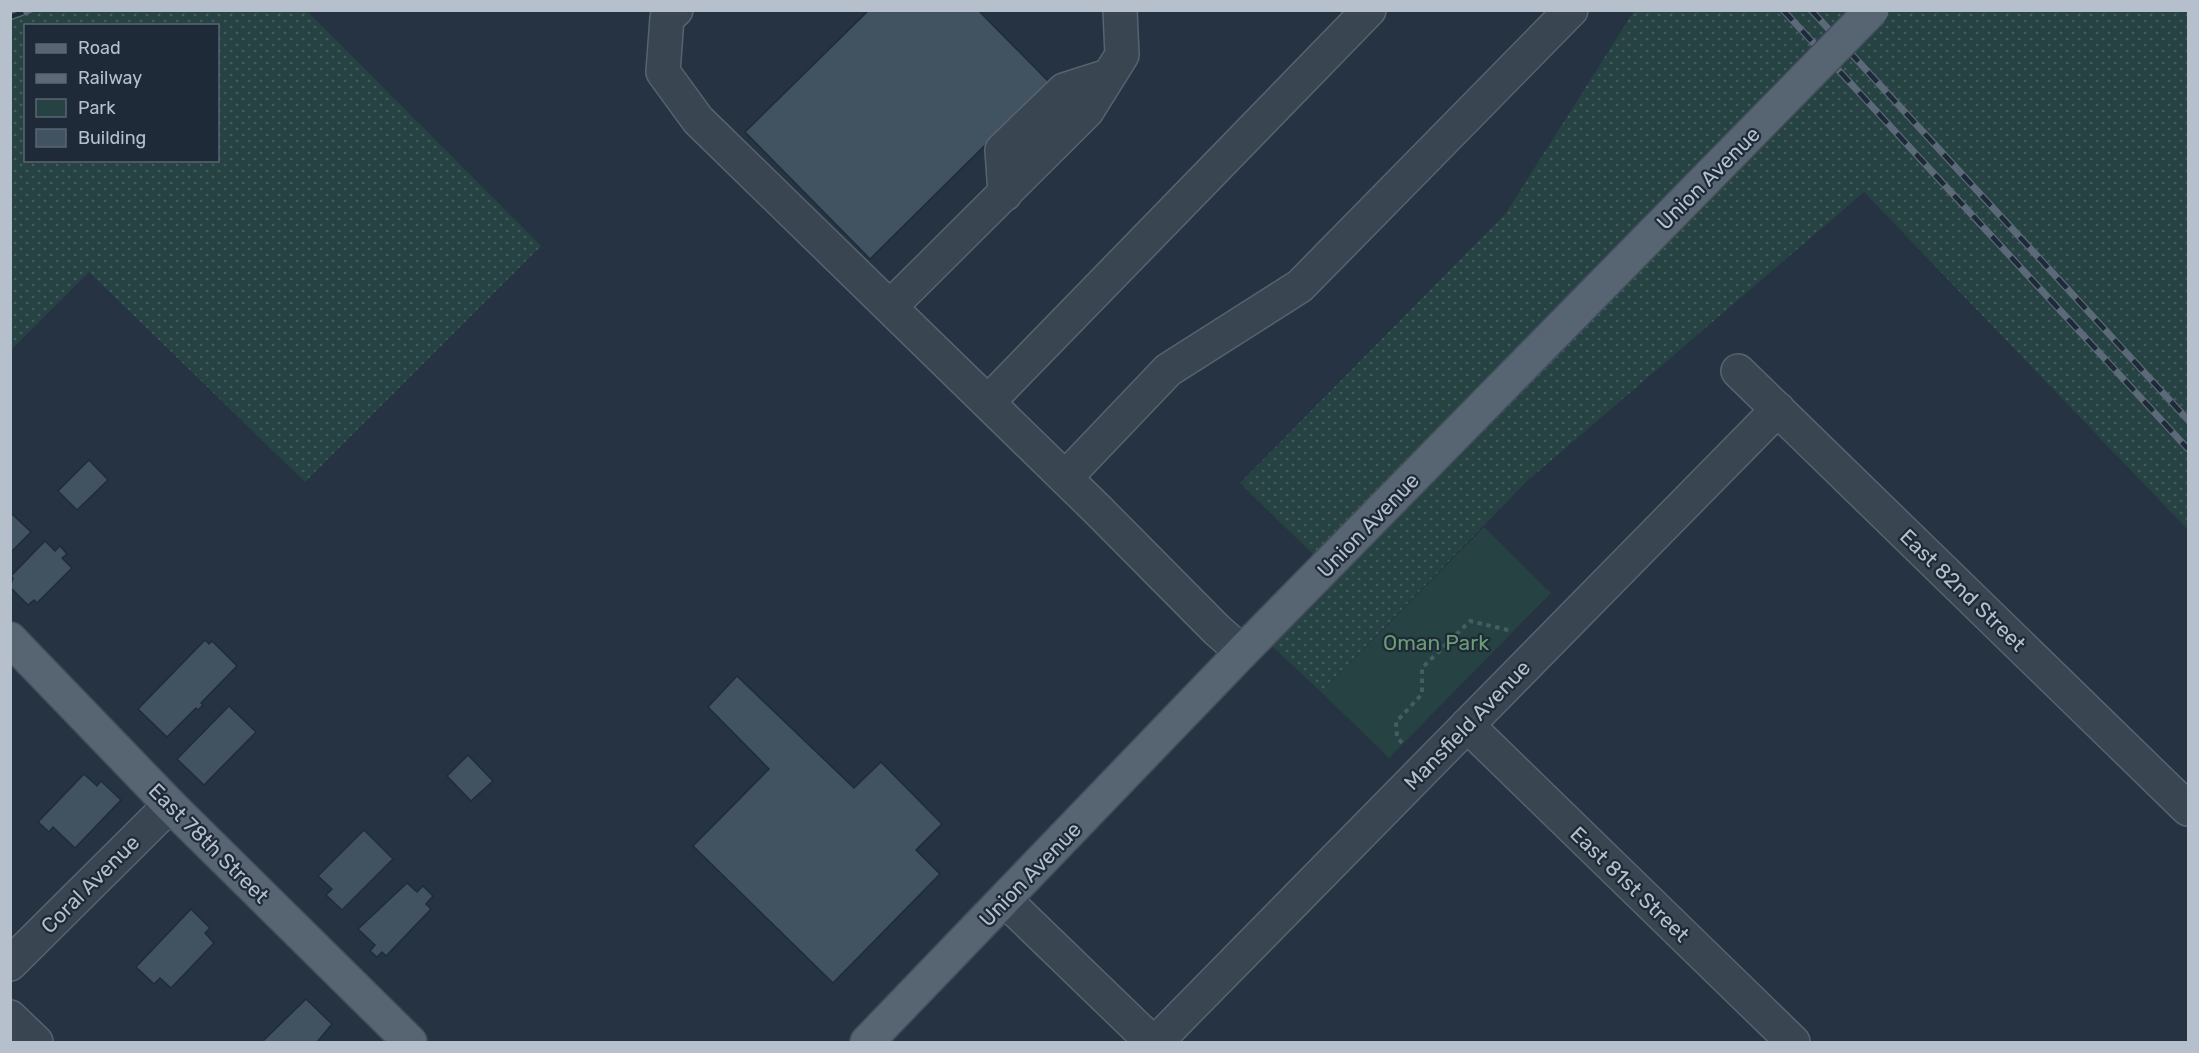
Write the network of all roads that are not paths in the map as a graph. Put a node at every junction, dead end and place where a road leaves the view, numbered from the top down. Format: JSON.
{"nodes":[{"id":1,"x":676,"y":10,"type":"edge"},
{"id":2,"x":1120,"y":10,"type":"edge"},
{"id":3,"x":1370,"y":10,"type":"edge"},
{"id":4,"x":1571,"y":10,"type":"edge"},
{"id":5,"x":1872,"y":10,"type":"edge"},
{"id":6,"x":890,"y":307,"type":"junction"},
{"id":7,"x":1738,"y":370,"type":"dead end"},
{"id":8,"x":988,"y":402,"type":"junction"},
{"id":9,"x":1778,"y":409,"type":"junction"},
{"id":10,"x":1065,"y":478,"type":"junction"},
{"id":11,"x":10,"y":639,"type":"edge"},
{"id":12,"x":1242,"y":652,"type":"junction"},
{"id":13,"x":1467,"y":725,"type":"junction"},
{"id":14,"x":170,"y":805,"type":"junction"},
{"id":15,"x":2188,"y":809,"type":"edge"},
{"id":16,"x":1005,"y":900,"type":"junction"},
{"id":17,"x":10,"y":964,"type":"edge"},
{"id":18,"x":10,"y":1017,"type":"edge"},
{"id":19,"x":36,"y":1042,"type":"edge"},
{"id":20,"x":410,"y":1042,"type":"edge"},
{"id":21,"x":867,"y":1042,"type":"edge"},
{"id":22,"x":1154,"y":1042,"type":"edge"},
{"id":23,"x":1793,"y":1042,"type":"edge"}],
"edges":[{"from":1,"to":6,"type":"street"},
{"from":2,"to":6,"type":"street"},
{"from":3,"to":8,"type":"street"},
{"from":4,"to":10,"type":"street"},
{"from":5,"to":12,"type":"main road","name":"Union Avenue","bridge":true},
{"from":6,"to":8,"type":"street"},
{"from":7,"to":9,"type":"street","name":"East 82nd Street"},
{"from":8,"to":10,"type":"street"},
{"from":9,"to":13,"type":"street","name":"Mansfield Avenue"},
{"from":9,"to":15,"type":"street","name":"East 82nd Street"},
{"from":10,"to":12,"type":"street"},
{"from":11,"to":14,"type":"main road","name":"East 78th Street"},
{"from":12,"to":16,"type":"main road","name":"Union Avenue"},
{"from":13,"to":22,"type":"street","name":"Mansfield Avenue"},
{"from":13,"to":23,"type":"street","name":"East 81st Street"},
{"from":14,"to":17,"type":"street","name":"Coral Avenue"},
{"from":14,"to":20,"type":"main road","name":"East 78th Street"},
{"from":16,"to":21,"type":"main road","name":"Union Avenue"},
{"from":16,"to":22,"type":"street"},
{"from":18,"to":19,"type":"street"}]}
